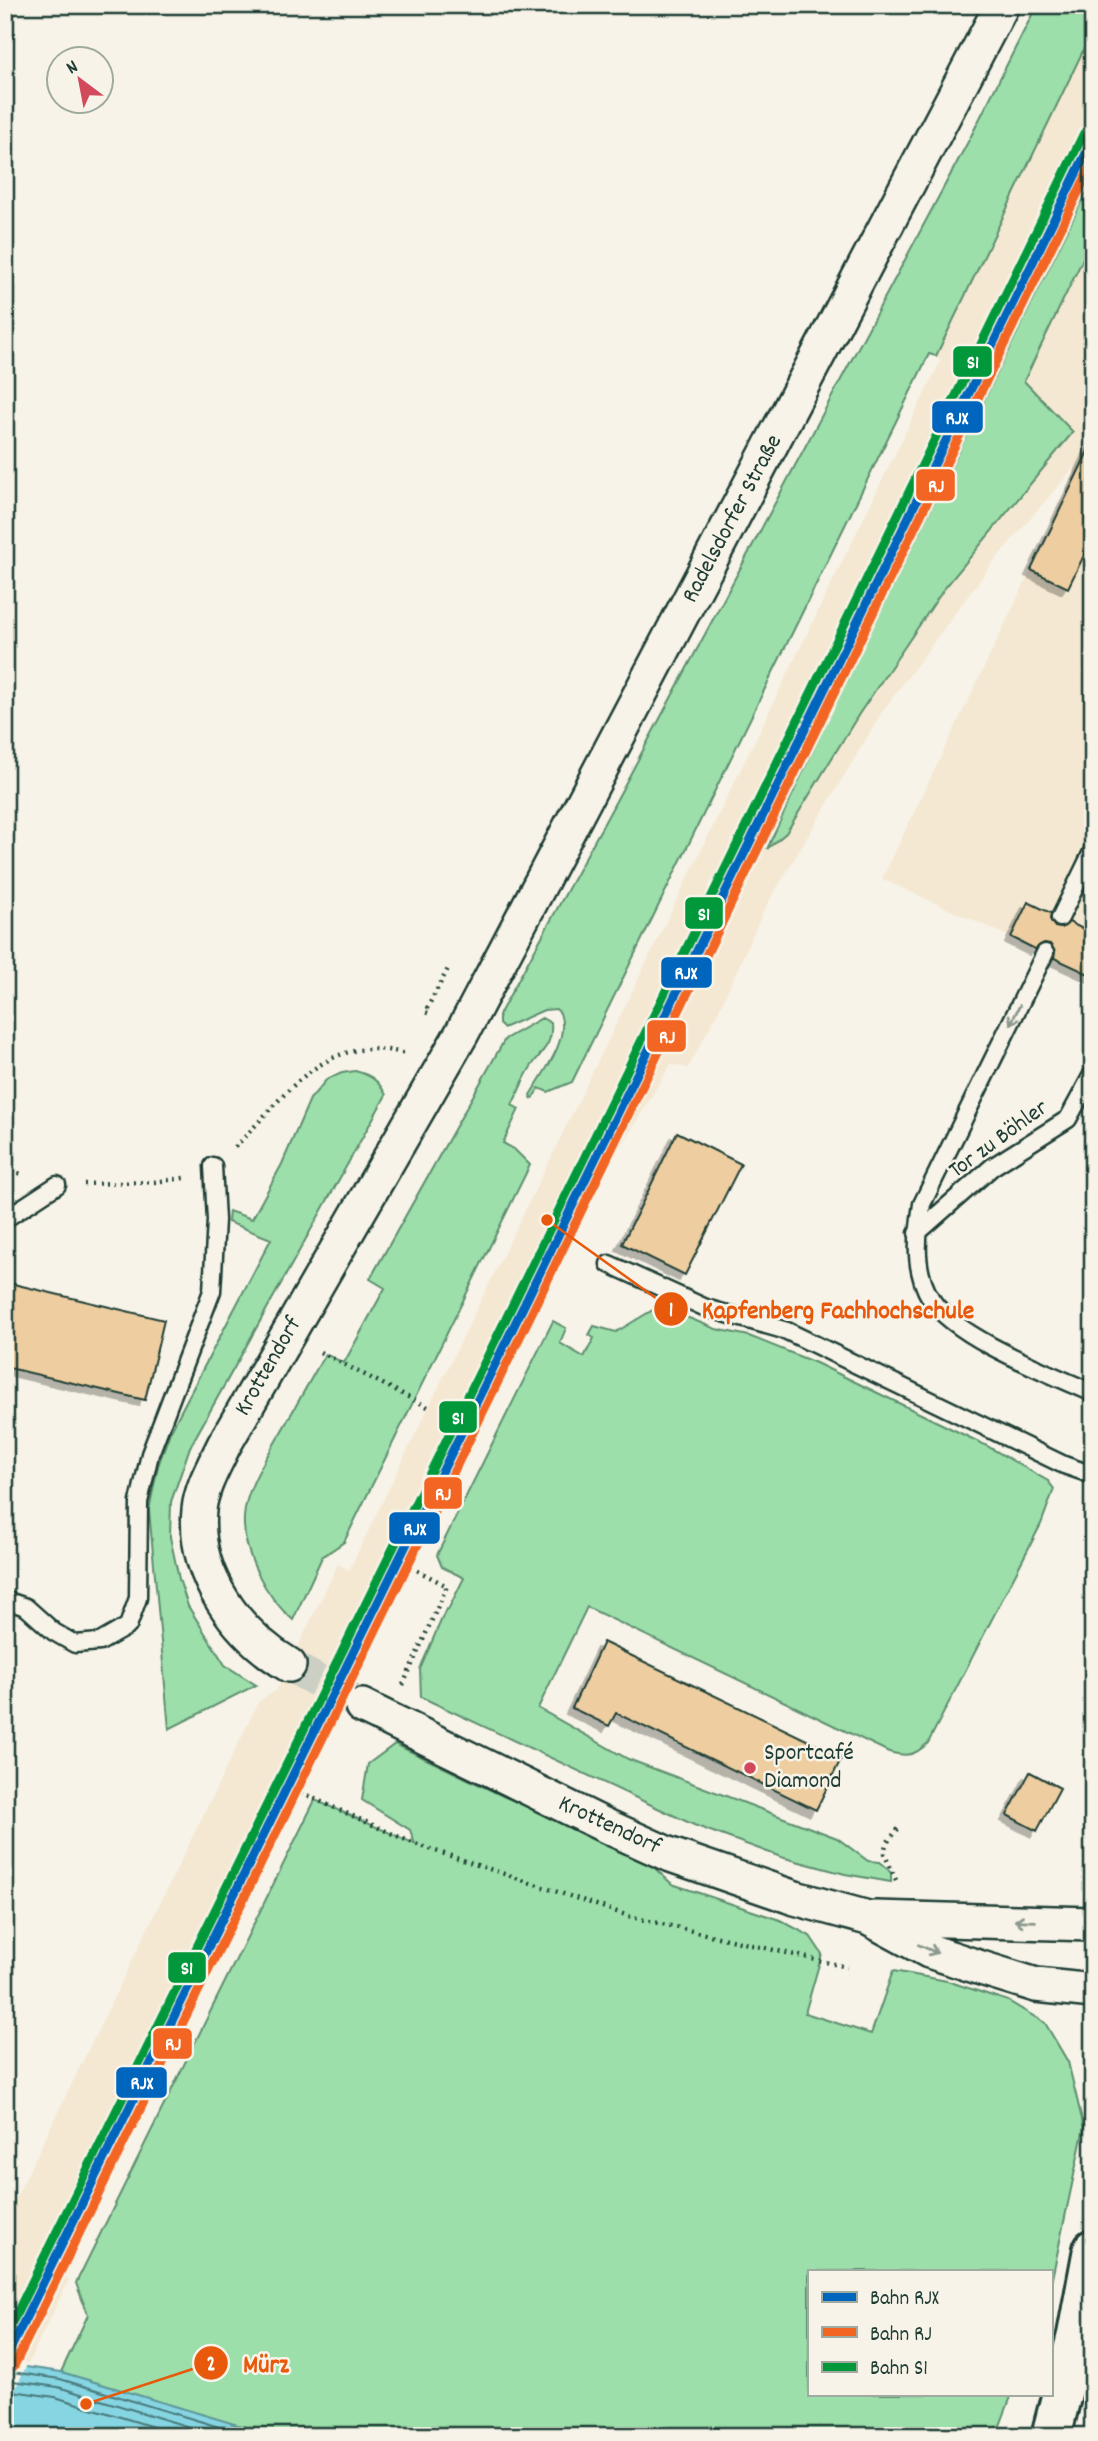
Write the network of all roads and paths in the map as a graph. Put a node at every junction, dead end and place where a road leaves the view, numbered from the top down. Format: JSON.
{"nodes":[{"id":1,"x":1002,"y":5,"type":"edge"},
{"id":2,"x":1093,"y":850,"type":"edge"},
{"id":3,"x":1060,"y":918,"type":"dead end"},
{"id":4,"x":1045,"y":953,"type":"dead end"},
{"id":5,"x":462,"y":1033,"type":"joint"},
{"id":6,"x":444,"y":1065,"type":"junction"},
{"id":7,"x":1093,"y":1073,"type":"edge"},
{"id":8,"x":213,"y":1166,"type":"junction"},
{"id":9,"x":5,"y":1169,"type":"edge"},
{"id":10,"x":57,"y":1185,"type":"junction"},
{"id":11,"x":5,"y":1219,"type":"edge"},
{"id":12,"x":918,"y":1233,"type":"junction"},
{"id":13,"x":609,"y":1264,"type":"dead end"},
{"id":14,"x":325,"y":1354,"type":"dead end"},
{"id":15,"x":1093,"y":1393,"type":"edge"},
{"id":16,"x":428,"y":1407,"type":"dead end"},
{"id":17,"x":1093,"y":1475,"type":"edge"},
{"id":18,"x":407,"y":1566,"type":"dead end"},
{"id":19,"x":5,"y":1600,"type":"edge"},
{"id":20,"x":289,"y":1665,"type":"tunnel mouth"},
{"id":21,"x":405,"y":1680,"type":"dead end"},
{"id":22,"x":362,"y":1706,"type":"tunnel mouth"},
{"id":23,"x":295,"y":1790,"type":"dead end"},
{"id":24,"x":898,"y":1829,"type":"dead end"},
{"id":25,"x":895,"y":1891,"type":"dead end"},
{"id":26,"x":868,"y":1918,"type":"junction"},
{"id":27,"x":1093,"y":1924,"type":"edge"},
{"id":28,"x":847,"y":1967,"type":"dead end"},
{"id":29,"x":1093,"y":1991,"type":"edge"},
{"id":30,"x":1093,"y":2249,"type":"edge"},
{"id":31,"x":1051,"y":2436,"type":"edge"}],
"edges":[{"from":1,"to":5,"type":"street","name":"Radelsdorfer Straße"},
{"from":2,"to":3,"type":"lane"},
{"from":4,"to":12,"type":"lane","one_way":true},
{"from":5,"to":6,"type":"street","name":"Krottendorf"},
{"from":6,"to":8,"type":"path"},
{"from":6,"to":20,"type":"street","name":"Krottendorf"},
{"from":7,"to":12,"type":"lane","name":"Tor zu Böhler"},
{"from":8,"to":10,"type":"path"},
{"from":8,"to":19,"type":"lane"},
{"from":9,"to":10,"type":"path"},
{"from":10,"to":11,"type":"lane"},
{"from":12,"to":15,"type":"lane"},
{"from":13,"to":17,"type":"lane"},
{"from":14,"to":16,"type":"path"},
{"from":18,"to":21,"type":"path"},
{"from":22,"to":26,"type":"street","name":"Krottendorf"},
{"from":23,"to":28,"type":"path"},
{"from":24,"to":25,"type":"path"},
{"from":27,"to":26,"type":"street","name":"Krottendorf","one_way":true},
{"from":26,"to":29,"type":"street","name":"Krottendorf","one_way":true},
{"from":30,"to":31,"type":"main road"}]}
